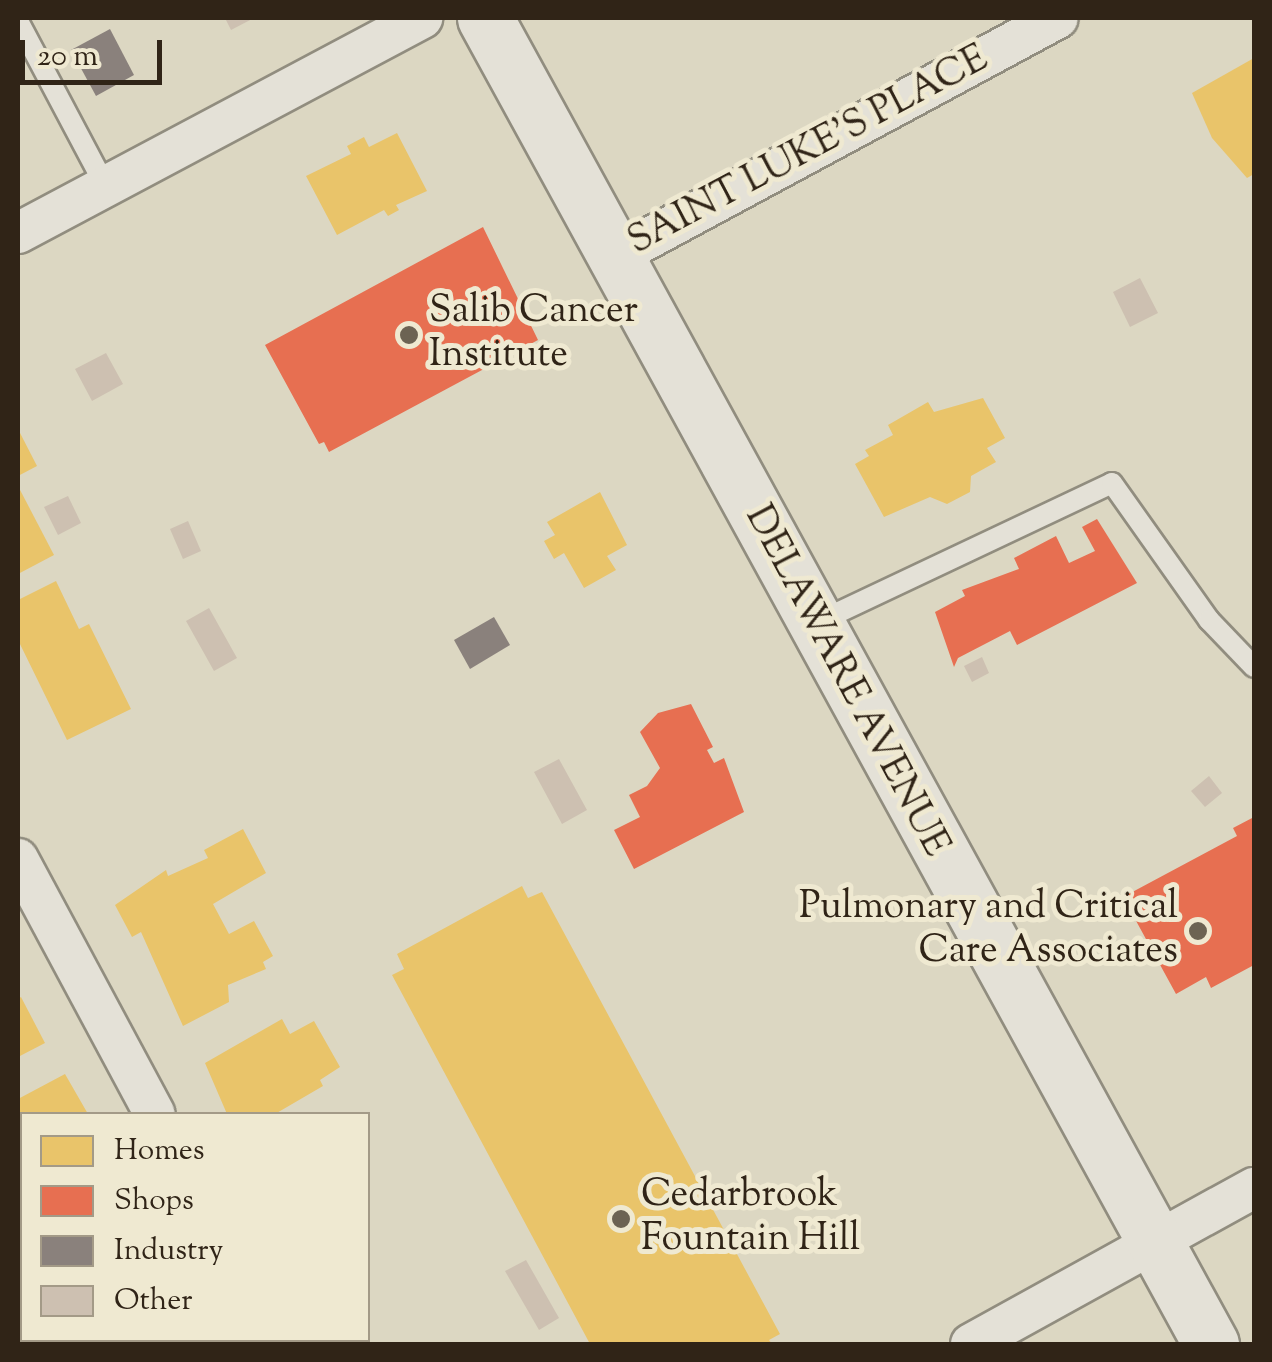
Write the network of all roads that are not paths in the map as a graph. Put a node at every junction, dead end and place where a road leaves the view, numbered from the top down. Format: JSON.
{"nodes":[{"id":1,"x":422,"y":18,"type":"edge"},
{"id":2,"x":484,"y":18,"type":"edge"},
{"id":3,"x":1058,"y":18,"type":"edge"},
{"id":4,"x":18,"y":21,"type":"edge"},
{"id":5,"x":105,"y":185,"type":"junction"},
{"id":6,"x":18,"y":233,"type":"edge"},
{"id":7,"x":612,"y":258,"type":"junction"},
{"id":8,"x":814,"y":624,"type":"junction"},
{"id":9,"x":1254,"y":667,"type":"edge"},
{"id":10,"x":18,"y":859,"type":"edge"},
{"id":11,"x":154,"y":1112,"type":"edge"},
{"id":12,"x":1254,"y":1188,"type":"edge"},
{"id":13,"x":1152,"y":1241,"type":"junction"},
{"id":14,"x":971,"y":1344,"type":"edge"},
{"id":15,"x":1211,"y":1344,"type":"edge"}],
"edges":[{"from":1,"to":5,"type":"street"},
{"from":2,"to":7,"type":"main road","name":"DELAWARE AVENUE"},
{"from":3,"to":7,"type":"street","name":"SAINT LUKE'S PLACE"},
{"from":4,"to":5,"type":"lane"},
{"from":5,"to":6,"type":"street"},
{"from":7,"to":8,"type":"main road","name":"DELAWARE AVENUE"},
{"from":8,"to":9,"type":"lane"},
{"from":8,"to":13,"type":"main road","name":"DELAWARE AVENUE"},
{"from":10,"to":11,"type":"street"},
{"from":12,"to":13,"type":"street"},
{"from":13,"to":14,"type":"street"},
{"from":13,"to":15,"type":"main road","name":"DELAWARE AVENUE"}]}
